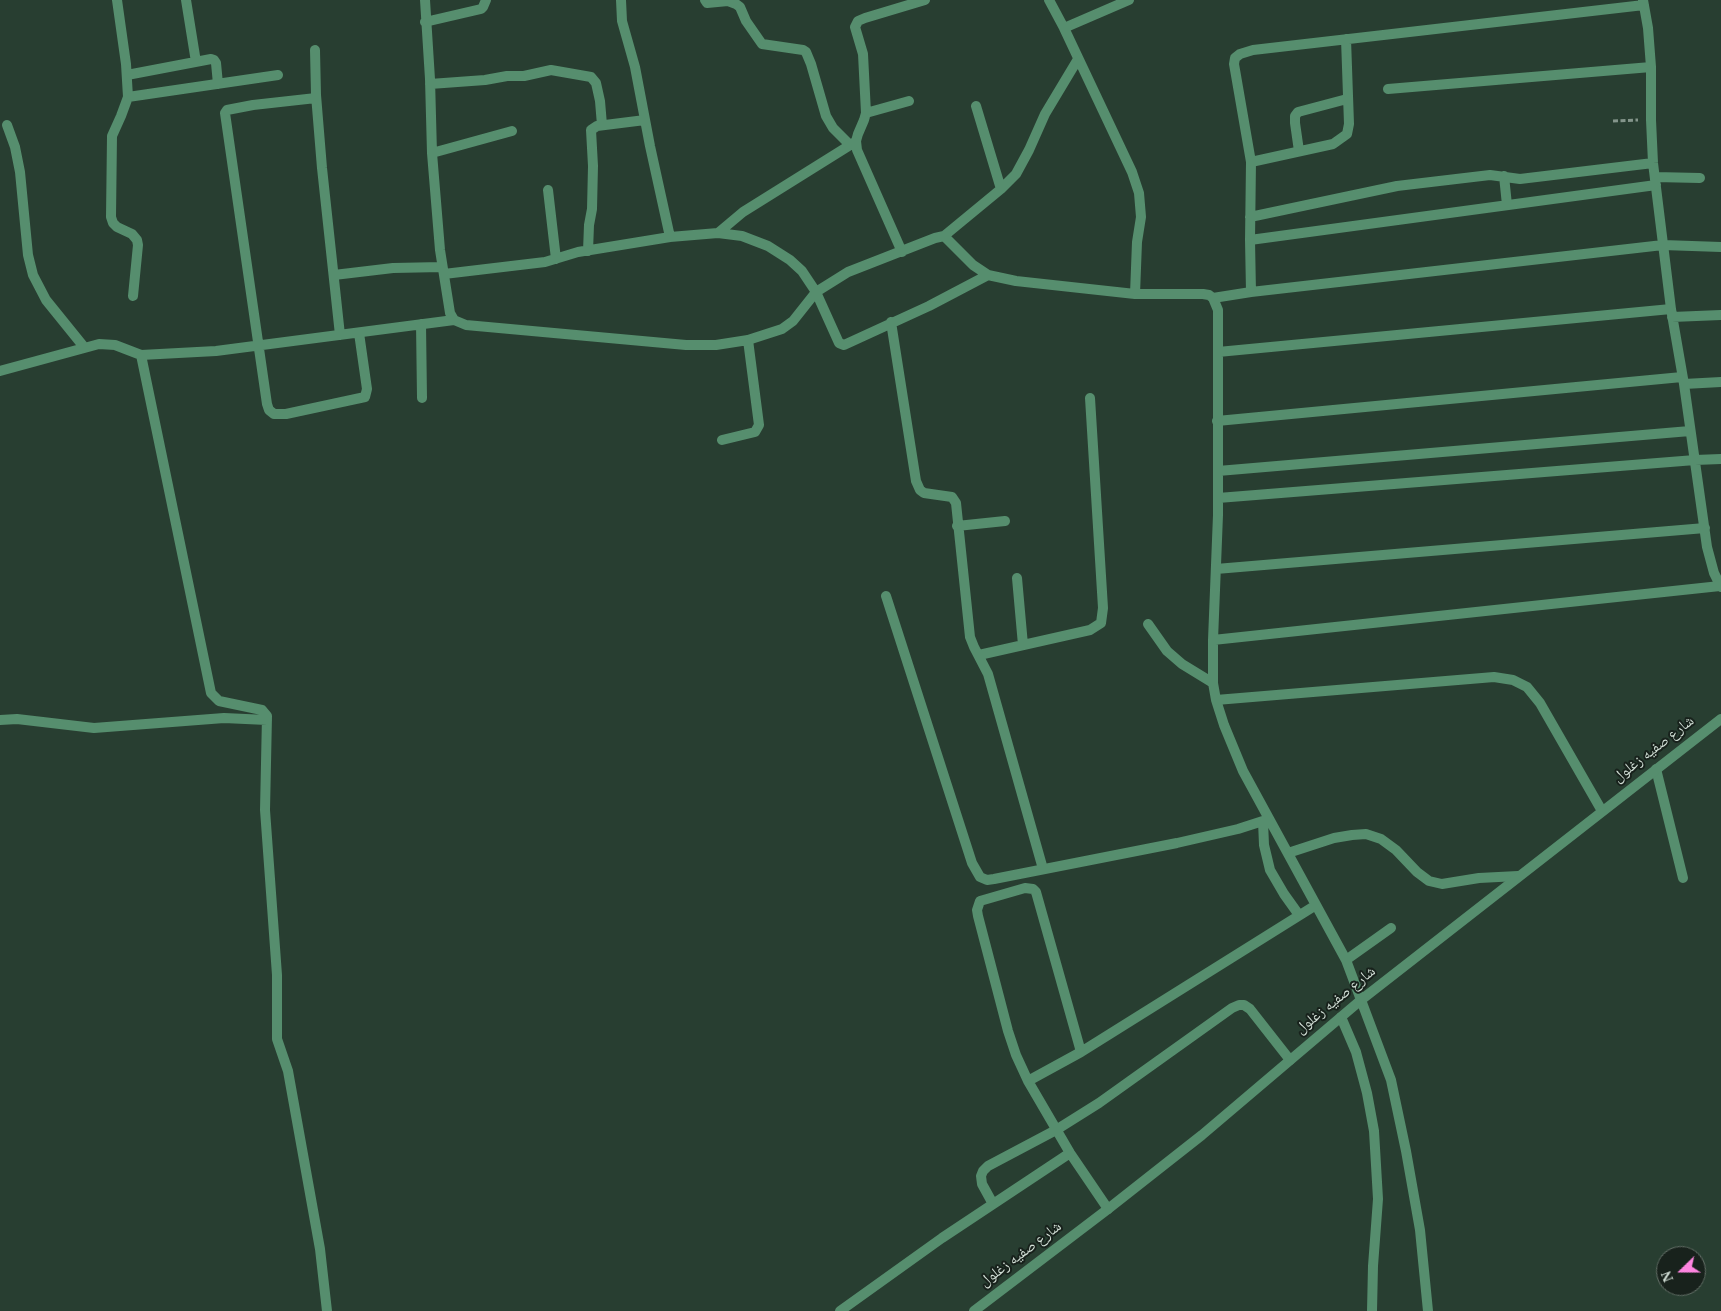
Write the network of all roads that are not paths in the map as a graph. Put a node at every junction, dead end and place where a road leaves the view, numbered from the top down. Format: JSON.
{"nodes":[{"id":1,"x":117,"y":0,"type":"edge"},
{"id":2,"x":186,"y":0,"type":"edge"},
{"id":3,"x":424,"y":0,"type":"edge"},
{"id":4,"x":486,"y":0,"type":"edge"},
{"id":5,"x":621,"y":0,"type":"edge"},
{"id":6,"x":705,"y":0,"type":"edge"},
{"id":7,"x":925,"y":0,"type":"edge"},
{"id":8,"x":1048,"y":0,"type":"edge"},
{"id":9,"x":1129,"y":0,"type":"edge"},
{"id":10,"x":1643,"y":2,"type":"edge"},
{"id":11,"x":426,"y":22,"type":"junction"},
{"id":12,"x":1064,"y":28,"type":"junction"},
{"id":13,"x":1346,"y":40,"type":"junction"},
{"id":14,"x":315,"y":50,"type":"dead end"},
{"id":15,"x":1078,"y":59,"type":"junction"},
{"id":16,"x":196,"y":62,"type":"junction"},
{"id":17,"x":1651,"y":67,"type":"junction"},
{"id":18,"x":127,"y":75,"type":"junction"},
{"id":19,"x":278,"y":75,"type":"dead end"},
{"id":20,"x":218,"y":84,"type":"junction"},
{"id":21,"x":430,"y":84,"type":"junction"},
{"id":22,"x":1388,"y":89,"type":"dead end"},
{"id":23,"x":128,"y":97,"type":"junction"},
{"id":24,"x":316,"y":98,"type":"junction"},
{"id":25,"x":1347,"y":99,"type":"junction"},
{"id":26,"x":909,"y":101,"type":"dead end"},
{"id":27,"x":976,"y":106,"type":"dead end"},
{"id":28,"x":866,"y":113,"type":"junction"},
{"id":29,"x":645,"y":120,"type":"junction"},
{"id":30,"x":7,"y":125,"type":"dead end"},
{"id":31,"x":602,"y":126,"type":"junction"},
{"id":32,"x":512,"y":132,"type":"dead end"},
{"id":33,"x":853,"y":143,"type":"junction"},
{"id":34,"x":1300,"y":151,"type":"junction"},
{"id":35,"x":432,"y":153,"type":"junction"},
{"id":36,"x":1251,"y":162,"type":"junction"},
{"id":37,"x":1653,"y":163,"type":"junction"},
{"id":38,"x":1504,"y":176,"type":"junction"},
{"id":39,"x":1700,"y":178,"type":"dead end"},
{"id":40,"x":1656,"y":181,"type":"junction"},
{"id":41,"x":1001,"y":189,"type":"junction"},
{"id":42,"x":548,"y":190,"type":"dead end"},
{"id":43,"x":1507,"y":205,"type":"junction"},
{"id":44,"x":1250,"y":218,"type":"junction"},
{"id":45,"x":718,"y":233,"type":"junction"},
{"id":46,"x":944,"y":236,"type":"junction"},
{"id":47,"x":670,"y":237,"type":"junction"},
{"id":48,"x":1250,"y":240,"type":"junction"},
{"id":49,"x":1663,"y":245,"type":"junction"},
{"id":50,"x":1721,"y":247,"type":"edge"},
{"id":51,"x":588,"y":251,"type":"junction"},
{"id":52,"x":902,"y":252,"type":"junction"},
{"id":53,"x":556,"y":259,"type":"junction"},
{"id":54,"x":443,"y":270,"type":"junction"},
{"id":55,"x":334,"y":275,"type":"junction"},
{"id":56,"x":988,"y":275,"type":"junction"},
{"id":57,"x":816,"y":292,"type":"junction"},
{"id":58,"x":1251,"y":292,"type":"junction"},
{"id":59,"x":1135,"y":294,"type":"junction"},
{"id":60,"x":134,"y":296,"type":"dead end"},
{"id":61,"x":1213,"y":298,"type":"junction"},
{"id":62,"x":1671,"y":313,"type":"junction"},
{"id":63,"x":1721,"y":315,"type":"edge"},
{"id":64,"x":454,"y":320,"type":"junction"},
{"id":65,"x":891,"y":322,"type":"junction"},
{"id":66,"x":421,"y":324,"type":"junction"},
{"id":67,"x":359,"y":333,"type":"junction"},
{"id":68,"x":340,"y":335,"type":"junction"},
{"id":69,"x":748,"y":340,"type":"junction"},
{"id":70,"x":258,"y":346,"type":"junction"},
{"id":71,"x":84,"y":347,"type":"junction"},
{"id":72,"x":1218,"y":352,"type":"junction"},
{"id":73,"x":141,"y":355,"type":"junction"},
{"id":74,"x":0,"y":371,"type":"edge"},
{"id":75,"x":1683,"y":380,"type":"junction"},
{"id":76,"x":1721,"y":382,"type":"edge"},
{"id":77,"x":422,"y":398,"type":"dead end"},
{"id":78,"x":1090,"y":398,"type":"dead end"},
{"id":79,"x":1217,"y":421,"type":"junction"},
{"id":80,"x":1690,"y":431,"type":"junction"},
{"id":81,"x":722,"y":440,"type":"dead end"},
{"id":82,"x":1721,"y":459,"type":"edge"},
{"id":83,"x":1695,"y":460,"type":"junction"},
{"id":84,"x":1218,"y":471,"type":"junction"},
{"id":85,"x":1218,"y":498,"type":"junction"},
{"id":86,"x":1005,"y":521,"type":"dead end"},
{"id":87,"x":957,"y":526,"type":"junction"},
{"id":88,"x":1705,"y":528,"type":"junction"},
{"id":89,"x":1216,"y":569,"type":"junction"},
{"id":90,"x":1017,"y":578,"type":"dead end"},
{"id":91,"x":1721,"y":586,"type":"edge"},
{"id":92,"x":886,"y":596,"type":"dead end"},
{"id":93,"x":1148,"y":624,"type":"dead end"},
{"id":94,"x":1213,"y":640,"type":"junction"},
{"id":95,"x":1023,"y":645,"type":"junction"},
{"id":96,"x":979,"y":655,"type":"junction"},
{"id":97,"x":1213,"y":682,"type":"junction"},
{"id":98,"x":1216,"y":700,"type":"junction"},
{"id":99,"x":1721,"y":719,"type":"edge"},
{"id":100,"x":0,"y":720,"type":"edge"},
{"id":101,"x":267,"y":720,"type":"junction"},
{"id":102,"x":1656,"y":769,"type":"junction"},
{"id":103,"x":1602,"y":811,"type":"junction"},
{"id":104,"x":1266,"y":820,"type":"junction"},
{"id":105,"x":1288,"y":853,"type":"junction"},
{"id":106,"x":1043,"y":869,"type":"junction"},
{"id":107,"x":1518,"y":876,"type":"junction"},
{"id":108,"x":1683,"y":878,"type":"dead end"},
{"id":109,"x":1316,"y":905,"type":"junction"},
{"id":110,"x":1299,"y":915,"type":"junction"},
{"id":111,"x":1391,"y":928,"type":"dead end"},
{"id":112,"x":1346,"y":960,"type":"junction"},
{"id":113,"x":1361,"y":1000,"type":"junction"},
{"id":114,"x":1341,"y":1017,"type":"junction"},
{"id":115,"x":1082,"y":1052,"type":"junction"},
{"id":116,"x":1290,"y":1060,"type":"junction"},
{"id":117,"x":1028,"y":1081,"type":"junction"},
{"id":118,"x":1056,"y":1130,"type":"junction"},
{"id":119,"x":1070,"y":1153,"type":"junction"},
{"id":120,"x":993,"y":1204,"type":"junction"},
{"id":121,"x":1108,"y":1209,"type":"junction"},
{"id":122,"x":327,"y":1311,"type":"edge"},
{"id":123,"x":840,"y":1311,"type":"edge"},
{"id":124,"x":974,"y":1311,"type":"edge"},
{"id":125,"x":1372,"y":1311,"type":"edge"},
{"id":126,"x":1428,"y":1311,"type":"edge"}],
"edges":[{"from":1,"to":18,"type":"street"},
{"from":2,"to":16,"type":"street"},
{"from":3,"to":11,"type":"street"},
{"from":4,"to":11,"type":"street"},
{"from":5,"to":29,"type":"street"},
{"from":6,"to":33,"type":"street"},
{"from":7,"to":28,"type":"street"},
{"from":8,"to":12,"type":"street"},
{"from":9,"to":12,"type":"street"},
{"from":10,"to":13,"type":"street"},
{"from":10,"to":17,"type":"street"},
{"from":11,"to":21,"type":"street"},
{"from":12,"to":15,"type":"street"},
{"from":13,"to":25,"type":"street"},
{"from":13,"to":36,"type":"street"},
{"from":14,"to":24,"type":"street"},
{"from":15,"to":41,"type":"street"},
{"from":15,"to":59,"type":"street"},
{"from":16,"to":18,"type":"street"},
{"from":16,"to":20,"type":"street"},
{"from":17,"to":22,"type":"street"},
{"from":17,"to":37,"type":"street"},
{"from":18,"to":23,"type":"street"},
{"from":19,"to":20,"type":"street"},
{"from":20,"to":23,"type":"street"},
{"from":21,"to":31,"type":"street"},
{"from":21,"to":35,"type":"street"},
{"from":23,"to":60,"type":"street"},
{"from":24,"to":55,"type":"street"},
{"from":24,"to":70,"type":"street"},
{"from":25,"to":34,"type":"street"},
{"from":25,"to":34,"type":"street"},
{"from":26,"to":28,"type":"street"},
{"from":27,"to":41,"type":"street"},
{"from":28,"to":33,"type":"street"},
{"from":29,"to":31,"type":"street"},
{"from":29,"to":47,"type":"street"},
{"from":30,"to":71,"type":"street"},
{"from":31,"to":51,"type":"street"},
{"from":32,"to":35,"type":"street"},
{"from":33,"to":45,"type":"street"},
{"from":33,"to":52,"type":"street"},
{"from":34,"to":36,"type":"street"},
{"from":35,"to":54,"type":"street"},
{"from":36,"to":44,"type":"street"},
{"from":37,"to":38,"type":"street"},
{"from":37,"to":40,"type":"street"},
{"from":38,"to":43,"type":"street"},
{"from":38,"to":44,"type":"street"},
{"from":39,"to":40,"type":"street"},
{"from":40,"to":43,"type":"street"},
{"from":40,"to":49,"type":"street"},
{"from":41,"to":46,"type":"street"},
{"from":42,"to":53,"type":"street"},
{"from":43,"to":48,"type":"street"},
{"from":44,"to":48,"type":"street"},
{"from":45,"to":47,"type":"street"},
{"from":45,"to":57,"type":"street"},
{"from":46,"to":52,"type":"street"},
{"from":46,"to":56,"type":"street"},
{"from":47,"to":51,"type":"street"},
{"from":48,"to":58,"type":"street"},
{"from":49,"to":50,"type":"street"},
{"from":49,"to":58,"type":"street"},
{"from":49,"to":62,"type":"street"},
{"from":51,"to":53,"type":"street"},
{"from":52,"to":57,"type":"street"},
{"from":53,"to":54,"type":"street"},
{"from":54,"to":55,"type":"street"},
{"from":54,"to":64,"type":"street"},
{"from":55,"to":68,"type":"street"},
{"from":56,"to":59,"type":"street"},
{"from":56,"to":65,"type":"street"},
{"from":57,"to":65,"type":"street"},
{"from":57,"to":69,"type":"street"},
{"from":58,"to":61,"type":"street"},
{"from":59,"to":61,"type":"street"},
{"from":61,"to":72,"type":"street"},
{"from":62,"to":63,"type":"street"},
{"from":62,"to":72,"type":"street"},
{"from":62,"to":75,"type":"street"},
{"from":64,"to":66,"type":"street"},
{"from":64,"to":69,"type":"street"},
{"from":65,"to":87,"type":"street"},
{"from":66,"to":67,"type":"street"},
{"from":66,"to":77,"type":"street"},
{"from":67,"to":68,"type":"street"},
{"from":67,"to":70,"type":"street"},
{"from":68,"to":70,"type":"street"},
{"from":69,"to":81,"type":"street"},
{"from":70,"to":73,"type":"street"},
{"from":71,"to":73,"type":"street"},
{"from":71,"to":74,"type":"street"},
{"from":72,"to":79,"type":"street"},
{"from":73,"to":101,"type":"street"},
{"from":75,"to":76,"type":"street"},
{"from":75,"to":79,"type":"street"},
{"from":75,"to":80,"type":"street"},
{"from":78,"to":95,"type":"street"},
{"from":79,"to":84,"type":"street"},
{"from":80,"to":83,"type":"street"},
{"from":80,"to":84,"type":"street"},
{"from":82,"to":83,"type":"street"},
{"from":83,"to":85,"type":"street"},
{"from":83,"to":88,"type":"street"},
{"from":84,"to":85,"type":"street"},
{"from":85,"to":89,"type":"street"},
{"from":86,"to":87,"type":"street"},
{"from":87,"to":96,"type":"street"},
{"from":88,"to":89,"type":"street"},
{"from":88,"to":91,"type":"street"},
{"from":89,"to":94,"type":"street"},
{"from":90,"to":95,"type":"street"},
{"from":91,"to":94,"type":"street"},
{"from":92,"to":106,"type":"street"},
{"from":93,"to":97,"type":"street"},
{"from":94,"to":97,"type":"street"},
{"from":95,"to":96,"type":"street"},
{"from":96,"to":106,"type":"street"},
{"from":97,"to":98,"type":"street"},
{"from":98,"to":103,"type":"street"},
{"from":98,"to":104,"type":"street"},
{"from":99,"to":102,"type":"street","name":"شارع صفيه زغلول"},
{"from":100,"to":101,"type":"street"},
{"from":101,"to":122,"type":"street"},
{"from":102,"to":103,"type":"street","name":"شارع صفيه زغلول"},
{"from":102,"to":108,"type":"street"},
{"from":103,"to":107,"type":"street","name":"شارع صفيه زغلول"},
{"from":104,"to":105,"type":"street"},
{"from":104,"to":106,"type":"street"},
{"from":104,"to":110,"type":"street"},
{"from":105,"to":107,"type":"street"},
{"from":105,"to":109,"type":"street"},
{"from":107,"to":113,"type":"street","name":"شارع صفيه زغلول"},
{"from":109,"to":110,"type":"street"},
{"from":109,"to":112,"type":"street"},
{"from":110,"to":115,"type":"street"},
{"from":111,"to":112,"type":"street"},
{"from":112,"to":113,"type":"street"},
{"from":113,"to":114,"type":"street","name":"شارع صفيه زغلول"},
{"from":113,"to":126,"type":"street"},
{"from":114,"to":116,"type":"street","name":"شارع صفيه زغلول"},
{"from":114,"to":125,"type":"street"},
{"from":115,"to":117,"type":"street"},
{"from":115,"to":117,"type":"street"},
{"from":116,"to":118,"type":"street"},
{"from":116,"to":121,"type":"street","name":"شارع صفيه زغلول"},
{"from":117,"to":118,"type":"street"},
{"from":118,"to":119,"type":"street"},
{"from":118,"to":120,"type":"street"},
{"from":119,"to":120,"type":"street"},
{"from":119,"to":121,"type":"street"},
{"from":120,"to":123,"type":"street"},
{"from":121,"to":124,"type":"street","name":"شارع صفيه زغلول"}]}
